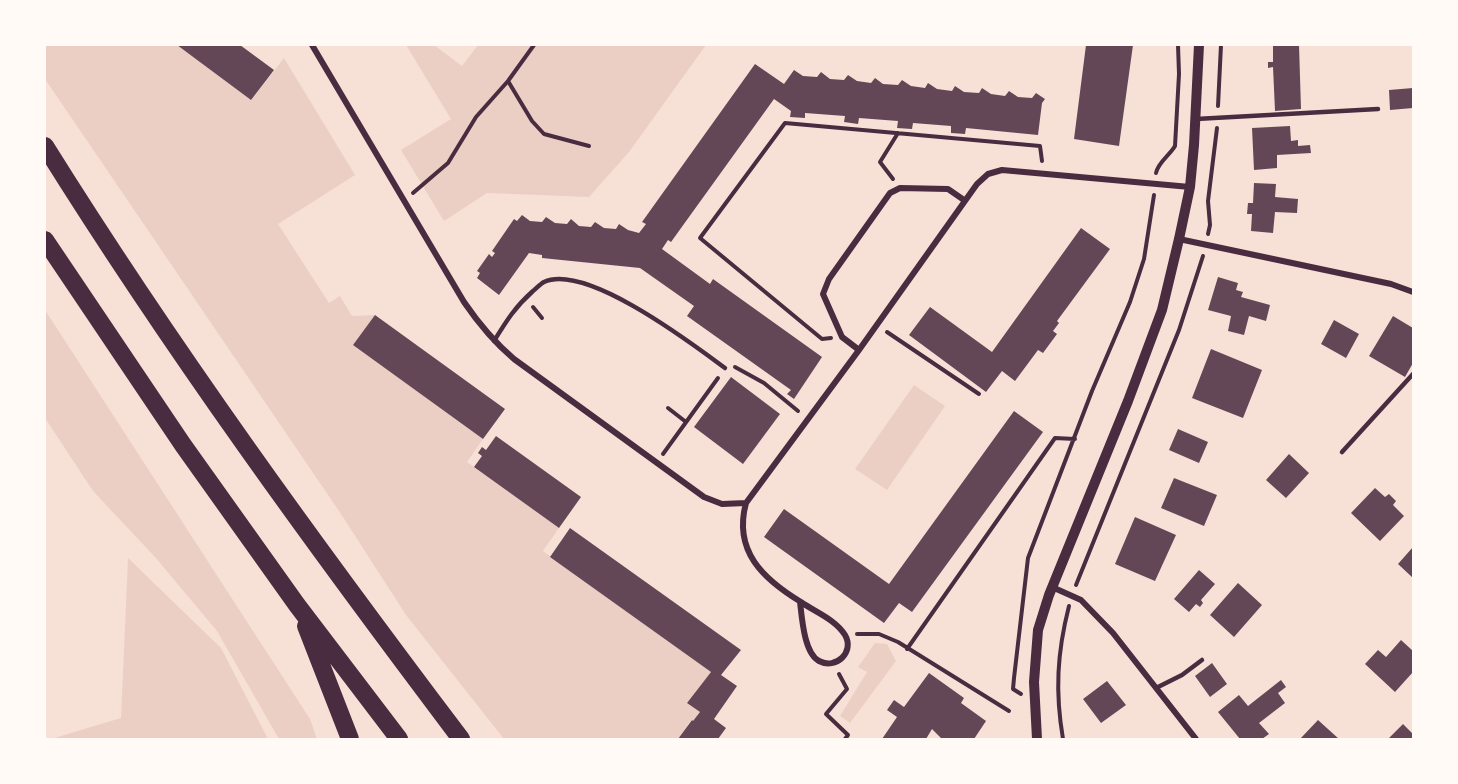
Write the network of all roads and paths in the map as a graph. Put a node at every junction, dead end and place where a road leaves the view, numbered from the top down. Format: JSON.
{"nodes":[{"id":1,"x":312,"y":45,"type":"edge"},
{"id":2,"x":534,"y":45,"type":"edge"},
{"id":3,"x":1178,"y":45,"type":"edge"},
{"id":4,"x":1199,"y":45,"type":"edge"},
{"id":5,"x":507,"y":81,"type":"junction"},
{"id":6,"x":1378,"y":109,"type":"dead end"},
{"id":7,"x":1196,"y":119,"type":"junction"},
{"id":8,"x":898,"y":133,"type":"junction"},
{"id":9,"x":45,"y":146,"type":"edge"},
{"id":10,"x":589,"y":146,"type":"dead end"},
{"id":11,"x":1156,"y":171,"type":"dead end"},
{"id":12,"x":1045,"y":174,"type":"junction"},
{"id":13,"x":1190,"y":187,"type":"junction"},
{"id":14,"x":900,"y":188,"type":"junction"},
{"id":15,"x":1154,"y":197,"type":"dead end"},
{"id":16,"x":964,"y":200,"type":"junction"},
{"id":17,"x":403,"y":201,"type":"junction"},
{"id":18,"x":1179,"y":239,"type":"junction"},
{"id":19,"x":45,"y":240,"type":"edge"},
{"id":20,"x":1413,"y":292,"type":"edge"},
{"id":21,"x":877,"y":324,"type":"junction"},
{"id":22,"x":842,"y":337,"type":"junction"},
{"id":23,"x":494,"y":341,"type":"junction"},
{"id":24,"x":859,"y":350,"type":"junction"},
{"id":25,"x":725,"y":368,"type":"junction"},
{"id":26,"x":1413,"y":374,"type":"edge"},
{"id":27,"x":978,"y":394,"type":"dead end"},
{"id":28,"x":668,"y":408,"type":"dead end"},
{"id":29,"x":808,"y":419,"type":"junction"},
{"id":30,"x":686,"y":422,"type":"junction"},
{"id":31,"x":1075,"y":439,"type":"junction"},
{"id":32,"x":1342,"y":452,"type":"dead end"},
{"id":33,"x":657,"y":463,"type":"junction"},
{"id":34,"x":746,"y":503,"type":"junction"},
{"id":35,"x":1052,"y":587,"type":"junction"},
{"id":36,"x":800,"y":602,"type":"junction"},
{"id":37,"x":297,"y":605,"type":"junction"},
{"id":38,"x":844,"y":634,"type":"junction"},
{"id":39,"x":907,"y":650,"type":"junction"},
{"id":40,"x":1202,"y":660,"type":"dead end"},
{"id":41,"x":833,"y":663,"type":"junction"},
{"id":42,"x":1156,"y":688,"type":"junction"},
{"id":43,"x":1035,"y":706,"type":"junction"},
{"id":44,"x":1009,"y":711,"type":"dead end"},
{"id":45,"x":826,"y":714,"type":"junction"},
{"id":46,"x":820,"y":716,"type":"dead end"},
{"id":47,"x":350,"y":739,"type":"edge"},
{"id":48,"x":399,"y":739,"type":"edge"},
{"id":49,"x":461,"y":739,"type":"edge"},
{"id":50,"x":845,"y":739,"type":"edge"},
{"id":51,"x":1037,"y":739,"type":"edge"},
{"id":52,"x":1196,"y":739,"type":"edge"}],
"edges":[{"from":1,"to":17,"type":"street"},
{"from":2,"to":5,"type":"path"},
{"from":3,"to":11,"type":"path"},
{"from":4,"to":7,"type":"street"},
{"from":5,"to":10,"type":"path"},
{"from":5,"to":17,"type":"path"},
{"from":6,"to":7,"type":"lane"},
{"from":7,"to":13,"type":"street"},
{"from":8,"to":12,"type":"path"},
{"from":8,"to":14,"type":"path"},
{"from":8,"to":22,"type":"path"},
{"from":9,"to":49,"type":"highway"},
{"from":12,"to":13,"type":"street"},
{"from":12,"to":16,"type":"street"},
{"from":13,"to":18,"type":"street"},
{"from":14,"to":16,"type":"street"},
{"from":14,"to":22,"type":"street"},
{"from":15,"to":31,"type":"path"},
{"from":16,"to":21,"type":"street"},
{"from":17,"to":23,"type":"street"},
{"from":18,"to":20,"type":"street"},
{"from":18,"to":35,"type":"street"},
{"from":19,"to":37,"type":"highway"},
{"from":21,"to":24,"type":"street"},
{"from":21,"to":27,"type":"path"},
{"from":22,"to":24,"type":"street"},
{"from":23,"to":25,"type":"lane"},
{"from":23,"to":33,"type":"street"},
{"from":24,"to":29,"type":"street"},
{"from":25,"to":29,"type":"path"},
{"from":25,"to":30,"type":"path"},
{"from":26,"to":32,"type":"lane"},
{"from":28,"to":30,"type":"path"},
{"from":29,"to":34,"type":"street"},
{"from":30,"to":33,"type":"path"},
{"from":31,"to":39,"type":"path"},
{"from":31,"to":43,"type":"path"},
{"from":33,"to":34,"type":"street"},
{"from":34,"to":36,"type":"street"},
{"from":35,"to":42,"type":"street"},
{"from":35,"to":43,"type":"street"},
{"from":36,"to":38,"type":"street"},
{"from":36,"to":41,"type":"street"},
{"from":37,"to":47,"type":"highway"},
{"from":37,"to":48,"type":"highway"},
{"from":38,"to":39,"type":"path"},
{"from":38,"to":41,"type":"street"},
{"from":39,"to":44,"type":"path"},
{"from":40,"to":42,"type":"lane"},
{"from":41,"to":45,"type":"path"},
{"from":42,"to":52,"type":"street"},
{"from":43,"to":51,"type":"street"},
{"from":45,"to":46,"type":"path"},
{"from":45,"to":50,"type":"path"}]}
